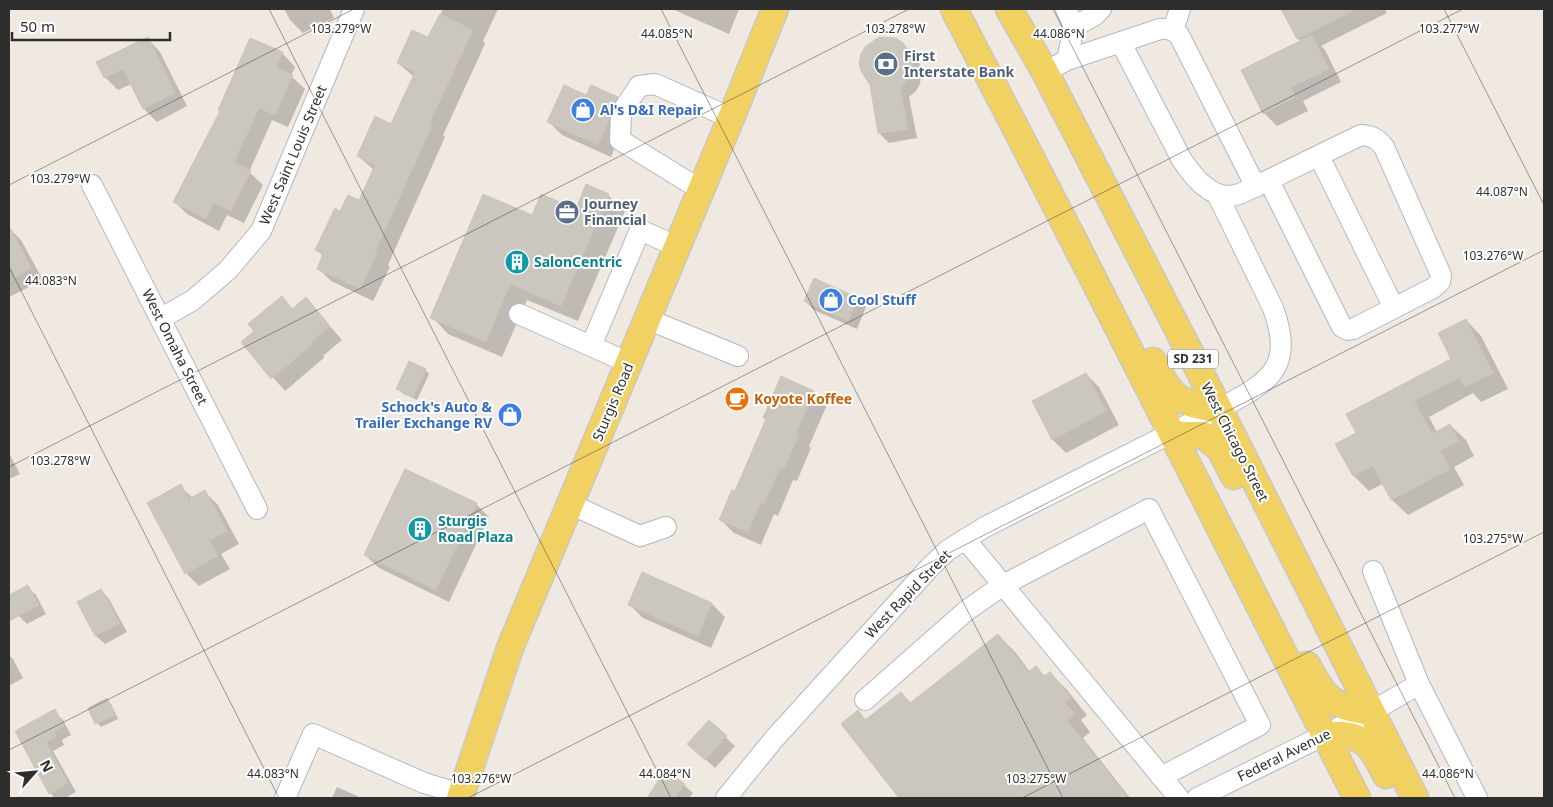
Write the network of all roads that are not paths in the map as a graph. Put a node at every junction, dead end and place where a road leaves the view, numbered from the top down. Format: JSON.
{"nodes":[{"id":1,"x":354,"y":9,"type":"edge"},
{"id":2,"x":775,"y":9,"type":"edge"},
{"id":3,"x":954,"y":9,"type":"edge"},
{"id":4,"x":1009,"y":9,"type":"edge"},
{"id":5,"x":1101,"y":9,"type":"edge"},
{"id":6,"x":1180,"y":9,"type":"edge"},
{"id":7,"x":1070,"y":18,"type":"edge"},
{"id":8,"x":1173,"y":30,"type":"junction"},
{"id":9,"x":1121,"y":43,"type":"junction"},
{"id":10,"x":1056,"y":66,"type":"junction"},
{"id":11,"x":732,"y":118,"type":"junction"},
{"id":12,"x":1319,"y":156,"type":"junction"},
{"id":13,"x":1262,"y":184,"type":"junction"},
{"id":14,"x":92,"y":185,"type":"dead end"},
{"id":15,"x":701,"y":190,"type":"junction"},
{"id":16,"x":1217,"y":194,"type":"junction"},
{"id":17,"x":1074,"y":242,"type":"junction"},
{"id":18,"x":678,"y":247,"type":"junction"},
{"id":19,"x":1394,"y":308,"type":"junction"},
{"id":20,"x":519,"y":314,"type":"dead end"},
{"id":21,"x":160,"y":318,"type":"junction"},
{"id":22,"x":647,"y":319,"type":"junction"},
{"id":23,"x":590,"y":346,"type":"junction"},
{"id":24,"x":738,"y":356,"type":"dead end"},
{"id":25,"x":629,"y":363,"type":"junction"},
{"id":26,"x":1219,"y":409,"type":"junction"},
{"id":27,"x":1172,"y":433,"type":"junction"},
{"id":28,"x":570,"y":504,"type":"junction"},
{"id":29,"x":257,"y":509,"type":"dead end"},
{"id":30,"x":666,"y":527,"type":"dead end"},
{"id":31,"x":965,"y":539,"type":"junction"},
{"id":32,"x":1373,"y":571,"type":"dead end"},
{"id":33,"x":1243,"y":574,"type":"junction"},
{"id":34,"x":1003,"y":585,"type":"junction"},
{"id":35,"x":1314,"y":598,"type":"junction"},
{"id":36,"x":1418,"y":684,"type":"junction"},
{"id":37,"x":865,"y":700,"type":"dead end"},
{"id":38,"x":1372,"y":712,"type":"junction"},
{"id":39,"x":1325,"y":735,"type":"junction"},
{"id":40,"x":1161,"y":777,"type":"junction"},
{"id":41,"x":421,"y":791,"type":"edge"},
{"id":42,"x":461,"y":796,"type":"edge"},
{"id":43,"x":285,"y":798,"type":"edge"},
{"id":44,"x":726,"y":798,"type":"edge"},
{"id":45,"x":1179,"y":798,"type":"edge"},
{"id":46,"x":1197,"y":798,"type":"edge"},
{"id":47,"x":1357,"y":798,"type":"edge"},
{"id":48,"x":1397,"y":798,"type":"edge"},
{"id":49,"x":1415,"y":798,"type":"edge"},
{"id":50,"x":1477,"y":798,"type":"edge"}],
"edges":[{"from":1,"to":21,"type":"street","name":"West Saint Louis Street"},
{"from":2,"to":11,"type":"main road","name":"Sturgis Road"},
{"from":3,"to":17,"type":"main road"},
{"from":4,"to":10,"type":"main road","name":"West Chicago Street","number":"SD 231"},
{"from":5,"to":7,"type":"street"},
{"from":6,"to":8,"type":"street"},
{"from":7,"to":10,"type":"street"},
{"from":8,"to":9,"type":"street"},
{"from":8,"to":13,"type":"street"},
{"from":9,"to":10,"type":"street"},
{"from":9,"to":16,"type":"street"},
{"from":10,"to":26,"type":"main road","name":"West Chicago Street","number":"SD 231"},
{"from":11,"to":15,"type":"main road","name":"Sturgis Road"},
{"from":11,"to":15,"type":"street"},
{"from":12,"to":13,"type":"street"},
{"from":12,"to":19,"type":"street"},
{"from":12,"to":19,"type":"street"},
{"from":13,"to":16,"type":"street"},
{"from":13,"to":19,"type":"street"},
{"from":14,"to":21,"type":"street","name":"West Omaha Street"},
{"from":15,"to":18,"type":"main road","name":"Sturgis Road"},
{"from":16,"to":26,"type":"street","name":"West Rapid Street"},
{"from":17,"to":26,"type":"main road"},
{"from":17,"to":27,"type":"main road"},
{"from":18,"to":22,"type":"main road","name":"Sturgis Road"},
{"from":18,"to":23,"type":"street"},
{"from":20,"to":23,"type":"street"},
{"from":21,"to":29,"type":"street","name":"West Omaha Street"},
{"from":22,"to":24,"type":"street"},
{"from":22,"to":25,"type":"main road","name":"Sturgis Road"},
{"from":23,"to":25,"type":"street"},
{"from":25,"to":28,"type":"main road","name":"Sturgis Road"},
{"from":26,"to":27,"type":"street","name":"West Rapid Street"},
{"from":26,"to":35,"type":"main road","name":"West Chicago Street","number":"SD 231"},
{"from":27,"to":31,"type":"street","name":"West Rapid Street"},
{"from":27,"to":33,"type":"main road"},
{"from":27,"to":35,"type":"main road"},
{"from":28,"to":30,"type":"street"},
{"from":28,"to":42,"type":"main road","name":"Sturgis Road"},
{"from":31,"to":34,"type":"street"},
{"from":31,"to":44,"type":"street","name":"West Rapid Street"},
{"from":32,"to":36,"type":"street"},
{"from":33,"to":38,"type":"main road"},
{"from":33,"to":39,"type":"main road"},
{"from":34,"to":37,"type":"street"},
{"from":34,"to":40,"type":"street"},
{"from":34,"to":40,"type":"street"},
{"from":35,"to":38,"type":"main road","name":"West Chicago Street","number":"SD 231"},
{"from":36,"to":38,"type":"street","name":"Federal Avenue"},
{"from":36,"to":50,"type":"street"},
{"from":38,"to":39,"type":"street","name":"Federal Avenue"},
{"from":38,"to":49,"type":"main road","name":"West Chicago Street","number":"SD 231"},
{"from":39,"to":46,"type":"street","name":"Federal Avenue"},
{"from":39,"to":47,"type":"main road"},
{"from":39,"to":48,"type":"main road"},
{"from":40,"to":45,"type":"street"},
{"from":41,"to":42,"type":"street"},
{"from":41,"to":43,"type":"street"}]}
